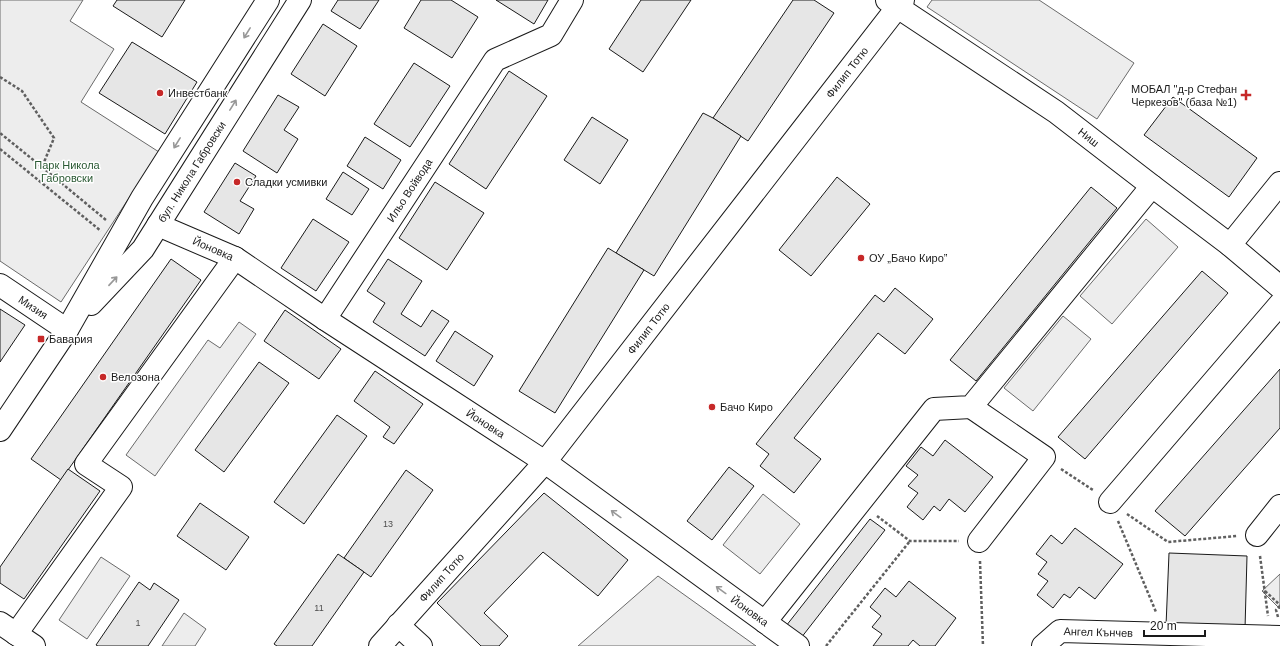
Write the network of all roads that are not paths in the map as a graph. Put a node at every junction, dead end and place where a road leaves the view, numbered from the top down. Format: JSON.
{"nodes":[{"id":1,"x":268,"y":0,"type":"edge"},
{"id":2,"x":300,"y":0,"type":"edge"},
{"id":3,"x":572,"y":0,"type":"edge"},
{"id":4,"x":896,"y":2,"type":"edge"},
{"id":5,"x":1280,"y":183,"type":"edge"},
{"id":6,"x":1152,"y":186,"type":"junction"},
{"id":7,"x":158,"y":225,"type":"junction"},
{"id":8,"x":1230,"y":245,"type":"junction"},
{"id":9,"x":235,"y":258,"type":"junction"},
{"id":10,"x":0,"y":285,"type":"edge"},
{"id":11,"x":1280,"y":287,"type":"edge"},
{"id":12,"x":1280,"y":304,"type":"edge"},
{"id":13,"x":325,"y":319,"type":"junction"},
{"id":14,"x":67,"y":330,"type":"junction"},
{"id":15,"x":971,"y":407,"type":"junction"},
{"id":16,"x":0,"y":430,"type":"edge"},
{"id":17,"x":545,"y":462,"type":"junction"},
{"id":18,"x":1110,"y":502,"type":"road end"},
{"id":19,"x":1280,"y":506,"type":"edge"},
{"id":20,"x":1257,"y":535,"type":"road end"},
{"id":21,"x":979,"y":541,"type":"road end"},
{"id":22,"x":765,"y":622,"type":"junction"},
{"id":23,"x":398,"y":625,"type":"junction"},
{"id":24,"x":17,"y":635,"type":"edge"},
{"id":25,"x":1276,"y":636,"type":"edge"},
{"id":26,"x":380,"y":646,"type":"edge"},
{"id":27,"x":422,"y":646,"type":"edge"},
{"id":28,"x":798,"y":646,"type":"edge"},
{"id":29,"x":1043,"y":646,"type":"edge"}],
"edges":[{"from":1,"to":14,"type":"street","name":"бул. Никола Габровски","one_way":true},
{"from":7,"to":2,"type":"street","name":"бул. Никола Габровски","one_way":true},
{"from":3,"to":13,"type":"street","name":"Ильо Войвода"},
{"from":4,"to":6,"type":"street","name":"Ниш"},
{"from":4,"to":17,"type":"street","name":"Филип Тотю"},
{"from":5,"to":8,"type":"street"},
{"from":6,"to":8,"type":"street","name":"Ниш"},
{"from":6,"to":15,"type":"street"},
{"from":7,"to":9,"type":"street","name":"Йоновка"},
{"from":14,"to":7,"type":"street","name":"бул. Никола Габровски","one_way":true},
{"from":8,"to":11,"type":"street","name":"Ниш"},
{"from":9,"to":13,"type":"street","name":"Йоновка"},
{"from":9,"to":24,"type":"street"},
{"from":10,"to":14,"type":"street","name":"Мизия"},
{"from":12,"to":18,"type":"street"},
{"from":13,"to":17,"type":"street","name":"Йоновка"},
{"from":14,"to":16,"type":"street","name":"бул. Никола Габровски"},
{"from":15,"to":21,"type":"street"},
{"from":15,"to":22,"type":"street"},
{"from":22,"to":17,"type":"street","name":"Йоновка","one_way":true},
{"from":17,"to":23,"type":"street","name":"Филип Тотю"},
{"from":19,"to":20,"type":"street"},
{"from":22,"to":28,"type":"street","name":"Йоновка"},
{"from":23,"to":26,"type":"street","name":"Филип Тотю"},
{"from":23,"to":27,"type":"street"},
{"from":25,"to":29,"type":"street","name":"Ангел Кънчев"}]}
